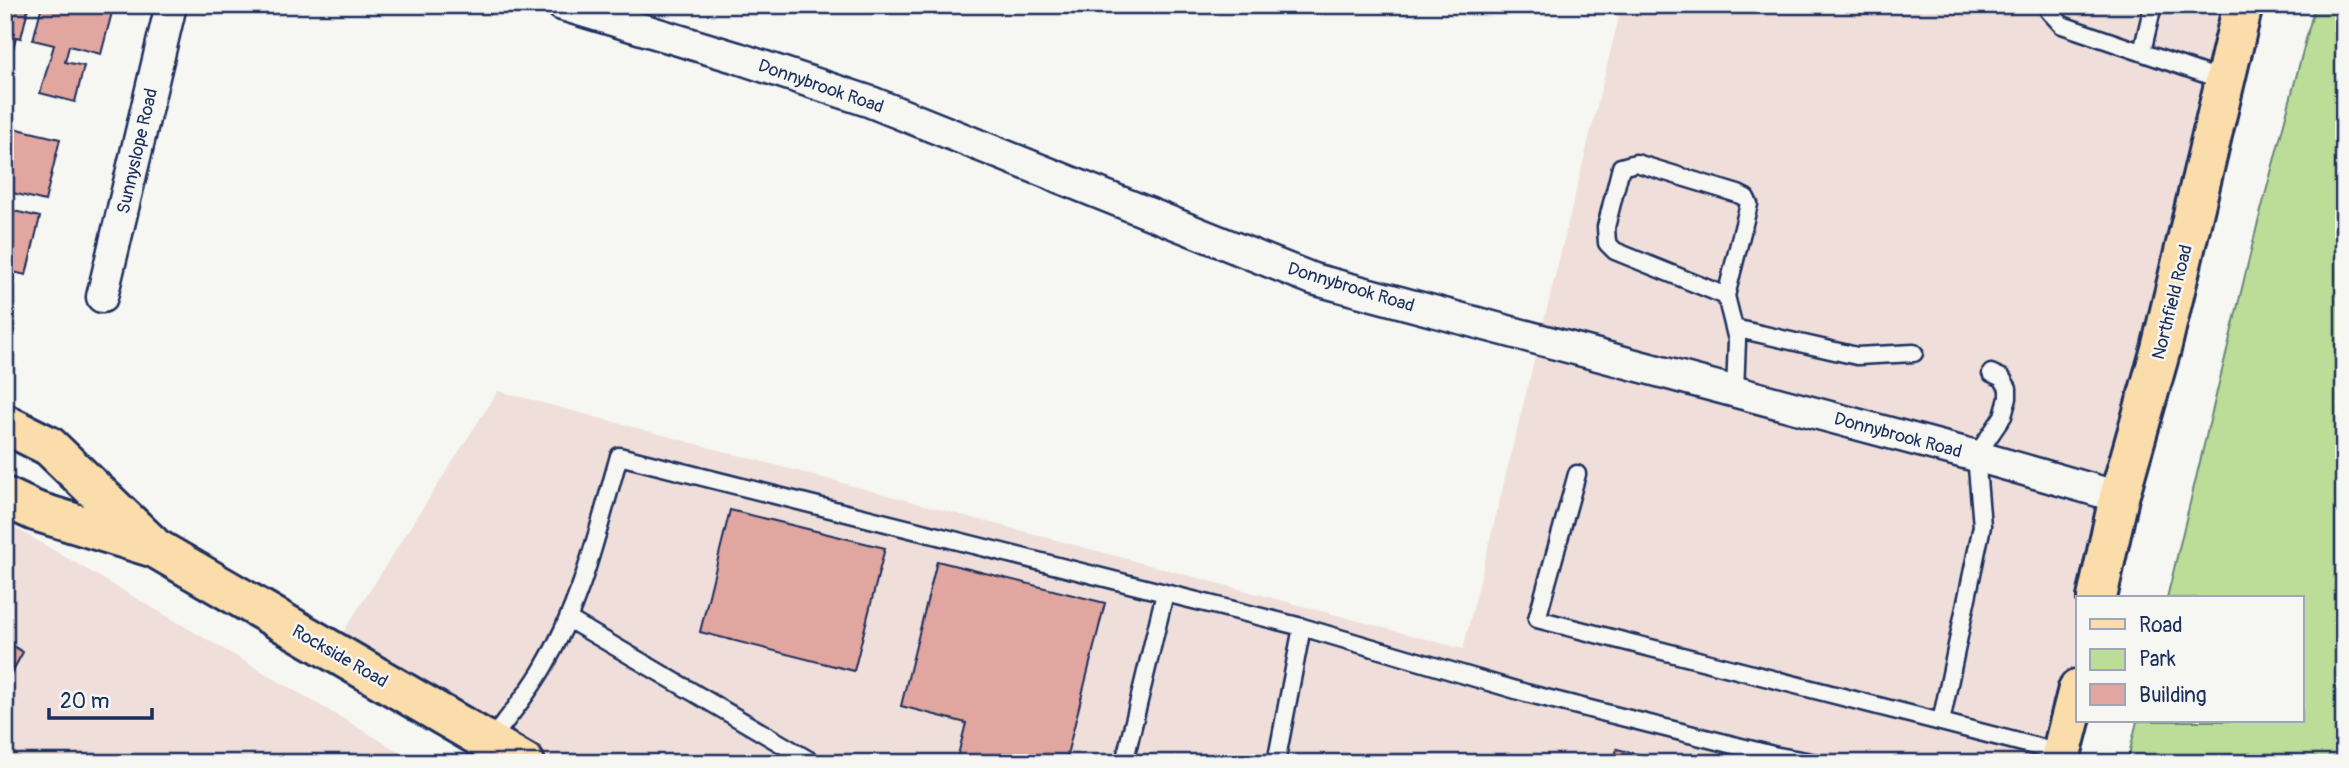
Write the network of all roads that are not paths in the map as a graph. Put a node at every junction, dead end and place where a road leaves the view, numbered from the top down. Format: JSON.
{"nodes":[{"id":1,"x":171,"y":5,"type":"edge"},
{"id":2,"x":562,"y":5,"type":"edge"},
{"id":3,"x":2051,"y":5,"type":"edge"},
{"id":4,"x":2153,"y":5,"type":"edge"},
{"id":5,"x":2243,"y":5,"type":"edge"},
{"id":6,"x":2142,"y":52,"type":"junction"},
{"id":7,"x":2225,"y":81,"type":"junction"},
{"id":8,"x":1726,"y":296,"type":"junction"},
{"id":9,"x":102,"y":297,"type":"dead end"},
{"id":10,"x":1734,"y":328,"type":"junction"},
{"id":11,"x":1914,"y":353,"type":"dead end"},
{"id":12,"x":1991,"y":373,"type":"dead end"},
{"id":13,"x":1735,"y":392,"type":"junction"},
{"id":14,"x":5,"y":424,"type":"edge"},
{"id":15,"x":1976,"y":456,"type":"junction"},
{"id":16,"x":1577,"y":474,"type":"dead end"},
{"id":17,"x":5,"y":497,"type":"edge"},
{"id":18,"x":2119,"y":498,"type":"junction"},
{"id":19,"x":155,"y":548,"type":"junction"},
{"id":20,"x":1165,"y":593,"type":"junction"},
{"id":21,"x":2097,"y":596,"type":"edge"},
{"id":22,"x":568,"y":619,"type":"junction"},
{"id":23,"x":1302,"y":627,"type":"junction"},
{"id":24,"x":2076,"y":697,"type":"edge"},
{"id":25,"x":1941,"y":722,"type":"junction"},
{"id":26,"x":489,"y":742,"type":"junction"},
{"id":27,"x":2060,"y":758,"type":"edge"},
{"id":28,"x":525,"y":763,"type":"edge"},
{"id":29,"x":814,"y":763,"type":"edge"},
{"id":30,"x":1124,"y":763,"type":"edge"},
{"id":31,"x":1276,"y":763,"type":"edge"},
{"id":32,"x":1817,"y":763,"type":"edge"}],
"edges":[{"from":1,"to":9,"type":"street","name":"Sunnyslope Road"},
{"from":2,"to":13,"type":"street","name":"Donnybrook Road"},
{"from":3,"to":6,"type":"lane"},
{"from":4,"to":6,"type":"lane"},
{"from":5,"to":7,"type":"main road","name":"Northfield Road"},
{"from":6,"to":7,"type":"lane"},
{"from":7,"to":18,"type":"main road","name":"Northfield Road"},
{"from":8,"to":8,"type":"lane"},
{"from":8,"to":10,"type":"lane"},
{"from":10,"to":11,"type":"lane"},
{"from":10,"to":13,"type":"lane"},
{"from":12,"to":15,"type":"lane"},
{"from":13,"to":15,"type":"street","name":"Donnybrook Road"},
{"from":14,"to":19,"type":"main road","name":"Rockside Road"},
{"from":15,"to":18,"type":"street","name":"Donnybrook Road"},
{"from":15,"to":25,"type":"lane"},
{"from":16,"to":25,"type":"lane"},
{"from":17,"to":19,"type":"main road","name":"Rockside Road"},
{"from":18,"to":21,"type":"main road","name":"Northfield Road"},
{"from":19,"to":26,"type":"main road","name":"Rockside Road"},
{"from":20,"to":22,"type":"lane"},
{"from":20,"to":23,"type":"lane"},
{"from":20,"to":30,"type":"lane"},
{"from":22,"to":26,"type":"lane"},
{"from":22,"to":29,"type":"lane"},
{"from":23,"to":31,"type":"lane"},
{"from":23,"to":32,"type":"lane"},
{"from":24,"to":27,"type":"main road"},
{"from":25,"to":27,"type":"lane"},
{"from":26,"to":28,"type":"main road","name":"Rockside Road"}]}
